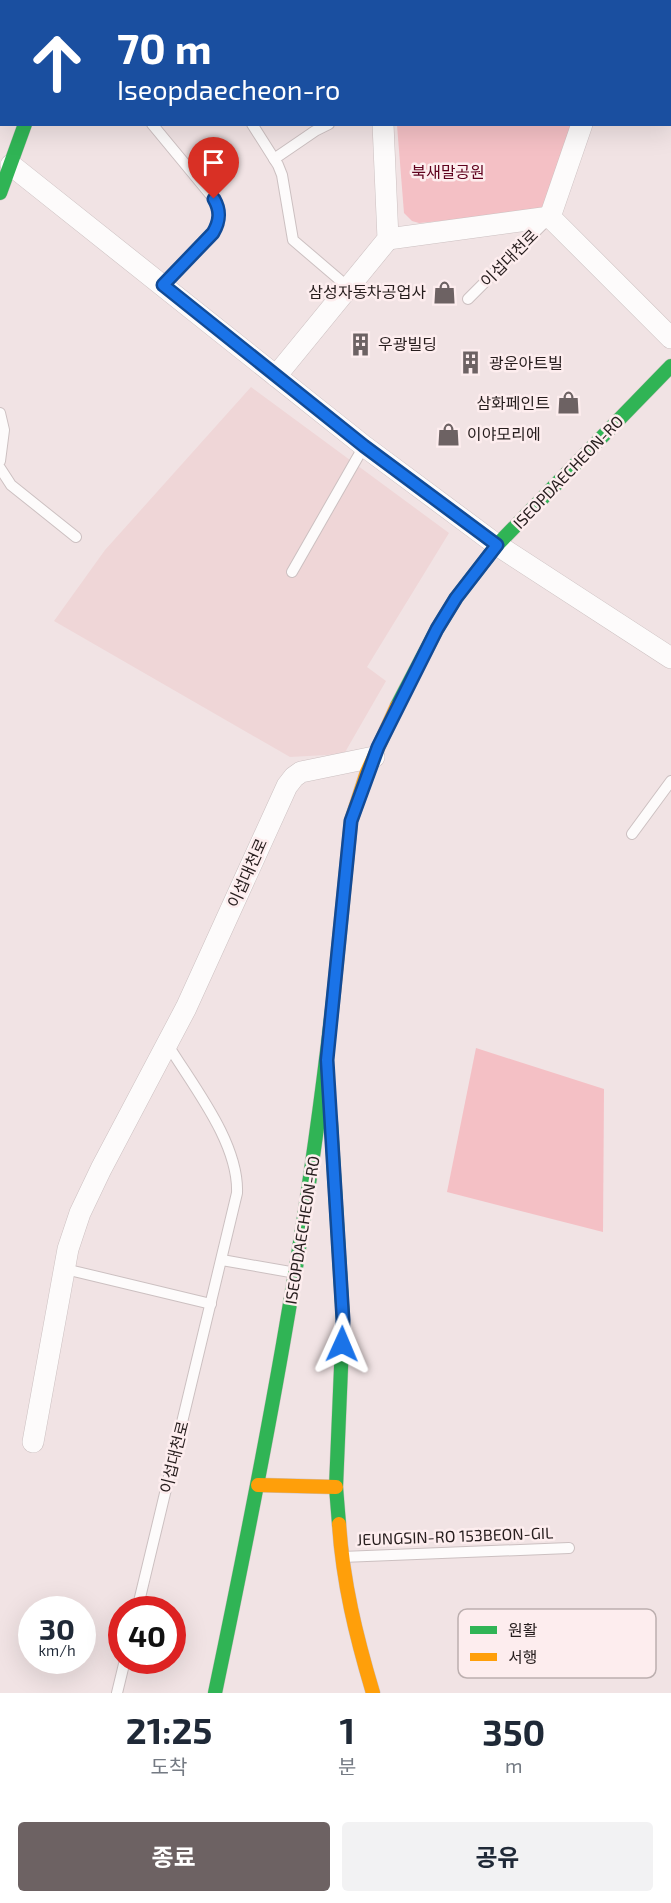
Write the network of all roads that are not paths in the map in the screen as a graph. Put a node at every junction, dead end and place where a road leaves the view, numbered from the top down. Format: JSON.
{"nodes":[{"id":1,"x":24,"y":126,"type":"edge"},
{"id":2,"x":155,"y":126,"type":"edge"},
{"id":3,"x":253,"y":126,"type":"edge"},
{"id":4,"x":326,"y":126,"type":"edge"},
{"id":5,"x":383,"y":126,"type":"edge"},
{"id":6,"x":581,"y":126,"type":"edge"},
{"id":7,"x":274,"y":159,"type":"junction"},
{"id":8,"x":11,"y":165,"type":"junction"},
{"id":9,"x":0,"y":193,"type":"edge"},
{"id":10,"x":550,"y":217,"type":"junction"},
{"id":11,"x":388,"y":239,"type":"junction"},
{"id":12,"x":163,"y":285,"type":"junction"},
{"id":13,"x":348,"y":287,"type":"junction"},
{"id":14,"x":468,"y":299,"type":"dead end"},
{"id":15,"x":671,"y":338,"type":"edge"},
{"id":16,"x":671,"y":366,"type":"edge"},
{"id":17,"x":276,"y":376,"type":"junction"},
{"id":18,"x":0,"y":413,"type":"edge"},
{"id":19,"x":364,"y":446,"type":"junction"},
{"id":20,"x":0,"y":461,"type":"edge"},
{"id":21,"x":0,"y":468,"type":"edge"},
{"id":22,"x":76,"y":537,"type":"dead end"},
{"id":23,"x":497,"y":545,"type":"junction"},
{"id":24,"x":292,"y":572,"type":"dead end"},
{"id":25,"x":671,"y":658,"type":"edge"},
{"id":26,"x":374,"y":757,"type":"junction"},
{"id":27,"x":671,"y":781,"type":"edge"},
{"id":28,"x":671,"y":795,"type":"edge"},
{"id":29,"x":656,"y":801,"type":"junction"},
{"id":30,"x":632,"y":834,"type":"dead end"},
{"id":31,"x":168,"y":1045,"type":"junction"},
{"id":32,"x":327,"y":1060,"type":"junction"},
{"id":33,"x":222,"y":1260,"type":"junction"},
{"id":34,"x":65,"y":1269,"type":"junction"},
{"id":35,"x":297,"y":1273,"type":"junction"},
{"id":36,"x":211,"y":1305,"type":"junction"},
{"id":37,"x":33,"y":1442,"type":"dead end"},
{"id":38,"x":258,"y":1485,"type":"junction"},
{"id":39,"x":336,"y":1487,"type":"junction"},
{"id":40,"x":569,"y":1548,"type":"dead end"},
{"id":41,"x":341,"y":1557,"type":"junction"},
{"id":42,"x":140,"y":1596,"type":"edge"},
{"id":43,"x":122,"y":1674,"type":"edge"},
{"id":44,"x":117,"y":1693,"type":"edge"},
{"id":45,"x":215,"y":1693,"type":"edge"},
{"id":46,"x":373,"y":1693,"type":"edge"}],
"edges":[{"from":1,"to":8,"type":"main road"},
{"from":2,"to":12,"type":"lane"},
{"from":3,"to":7,"type":"lane"},
{"from":4,"to":7,"type":"lane"},
{"from":5,"to":11,"type":"street"},
{"from":6,"to":10,"type":"street"},
{"from":7,"to":13,"type":"lane"},
{"from":8,"to":9,"type":"main road"},
{"from":8,"to":12,"type":"street"},
{"from":10,"to":11,"type":"street"},
{"from":10,"to":14,"type":"lane","name":"이섭대천로"},
{"from":10,"to":15,"type":"street"},
{"from":11,"to":13,"type":"street"},
{"from":12,"to":17,"type":"street"},
{"from":13,"to":17,"type":"street"},
{"from":16,"to":23,"type":"main road","name":"ISEOPDAECHEON-RO"},
{"from":17,"to":19,"type":"street"},
{"from":18,"to":20,"type":"lane"},
{"from":19,"to":23,"type":"street"},
{"from":19,"to":24,"type":"lane"},
{"from":21,"to":22,"type":"lane"},
{"from":23,"to":25,"type":"street"},
{"from":23,"to":26,"type":"main road","name":"ISEOPDAECHEON-RO"},
{"from":26,"to":31,"type":"street","name":"이섭대천로"},
{"from":26,"to":32,"type":"main road","name":"ISEOPDAECHEON-RO"},
{"from":27,"to":29,"type":"lane"},
{"from":28,"to":29,"type":"lane"},
{"from":29,"to":30,"type":"lane"},
{"from":31,"to":33,"type":"lane","name":"이섭대천로"},
{"from":31,"to":34,"type":"street","name":"이섭대천로"},
{"from":32,"to":35,"type":"main road","name":"ISEOPDAECHEON-RO"},
{"from":32,"to":39,"type":"main road","name":"JEUNGSIN-RO 153BEON-GIL"},
{"from":33,"to":35,"type":"lane"},
{"from":33,"to":36,"type":"lane","name":"이섭대천로"},
{"from":34,"to":36,"type":"lane"},
{"from":34,"to":37,"type":"street","name":"이섭대천로"},
{"from":35,"to":38,"type":"main road","name":"ISEOPDAECHEON-RO"},
{"from":36,"to":42,"type":"lane","name":"이섭대천로"},
{"from":38,"to":39,"type":"main road"},
{"from":38,"to":45,"type":"main road","name":"ISEOPDAECHEON-RO"},
{"from":39,"to":41,"type":"main road","name":"JEUNGSIN-RO 153BEON-GIL"},
{"from":40,"to":41,"type":"lane","name":"JEUNGSIN-RO 153BEON-GIL"},
{"from":41,"to":46,"type":"main road","name":"JEUNGSIN-RO 153BEON-GIL"},
{"from":43,"to":44,"type":"lane"}]}
